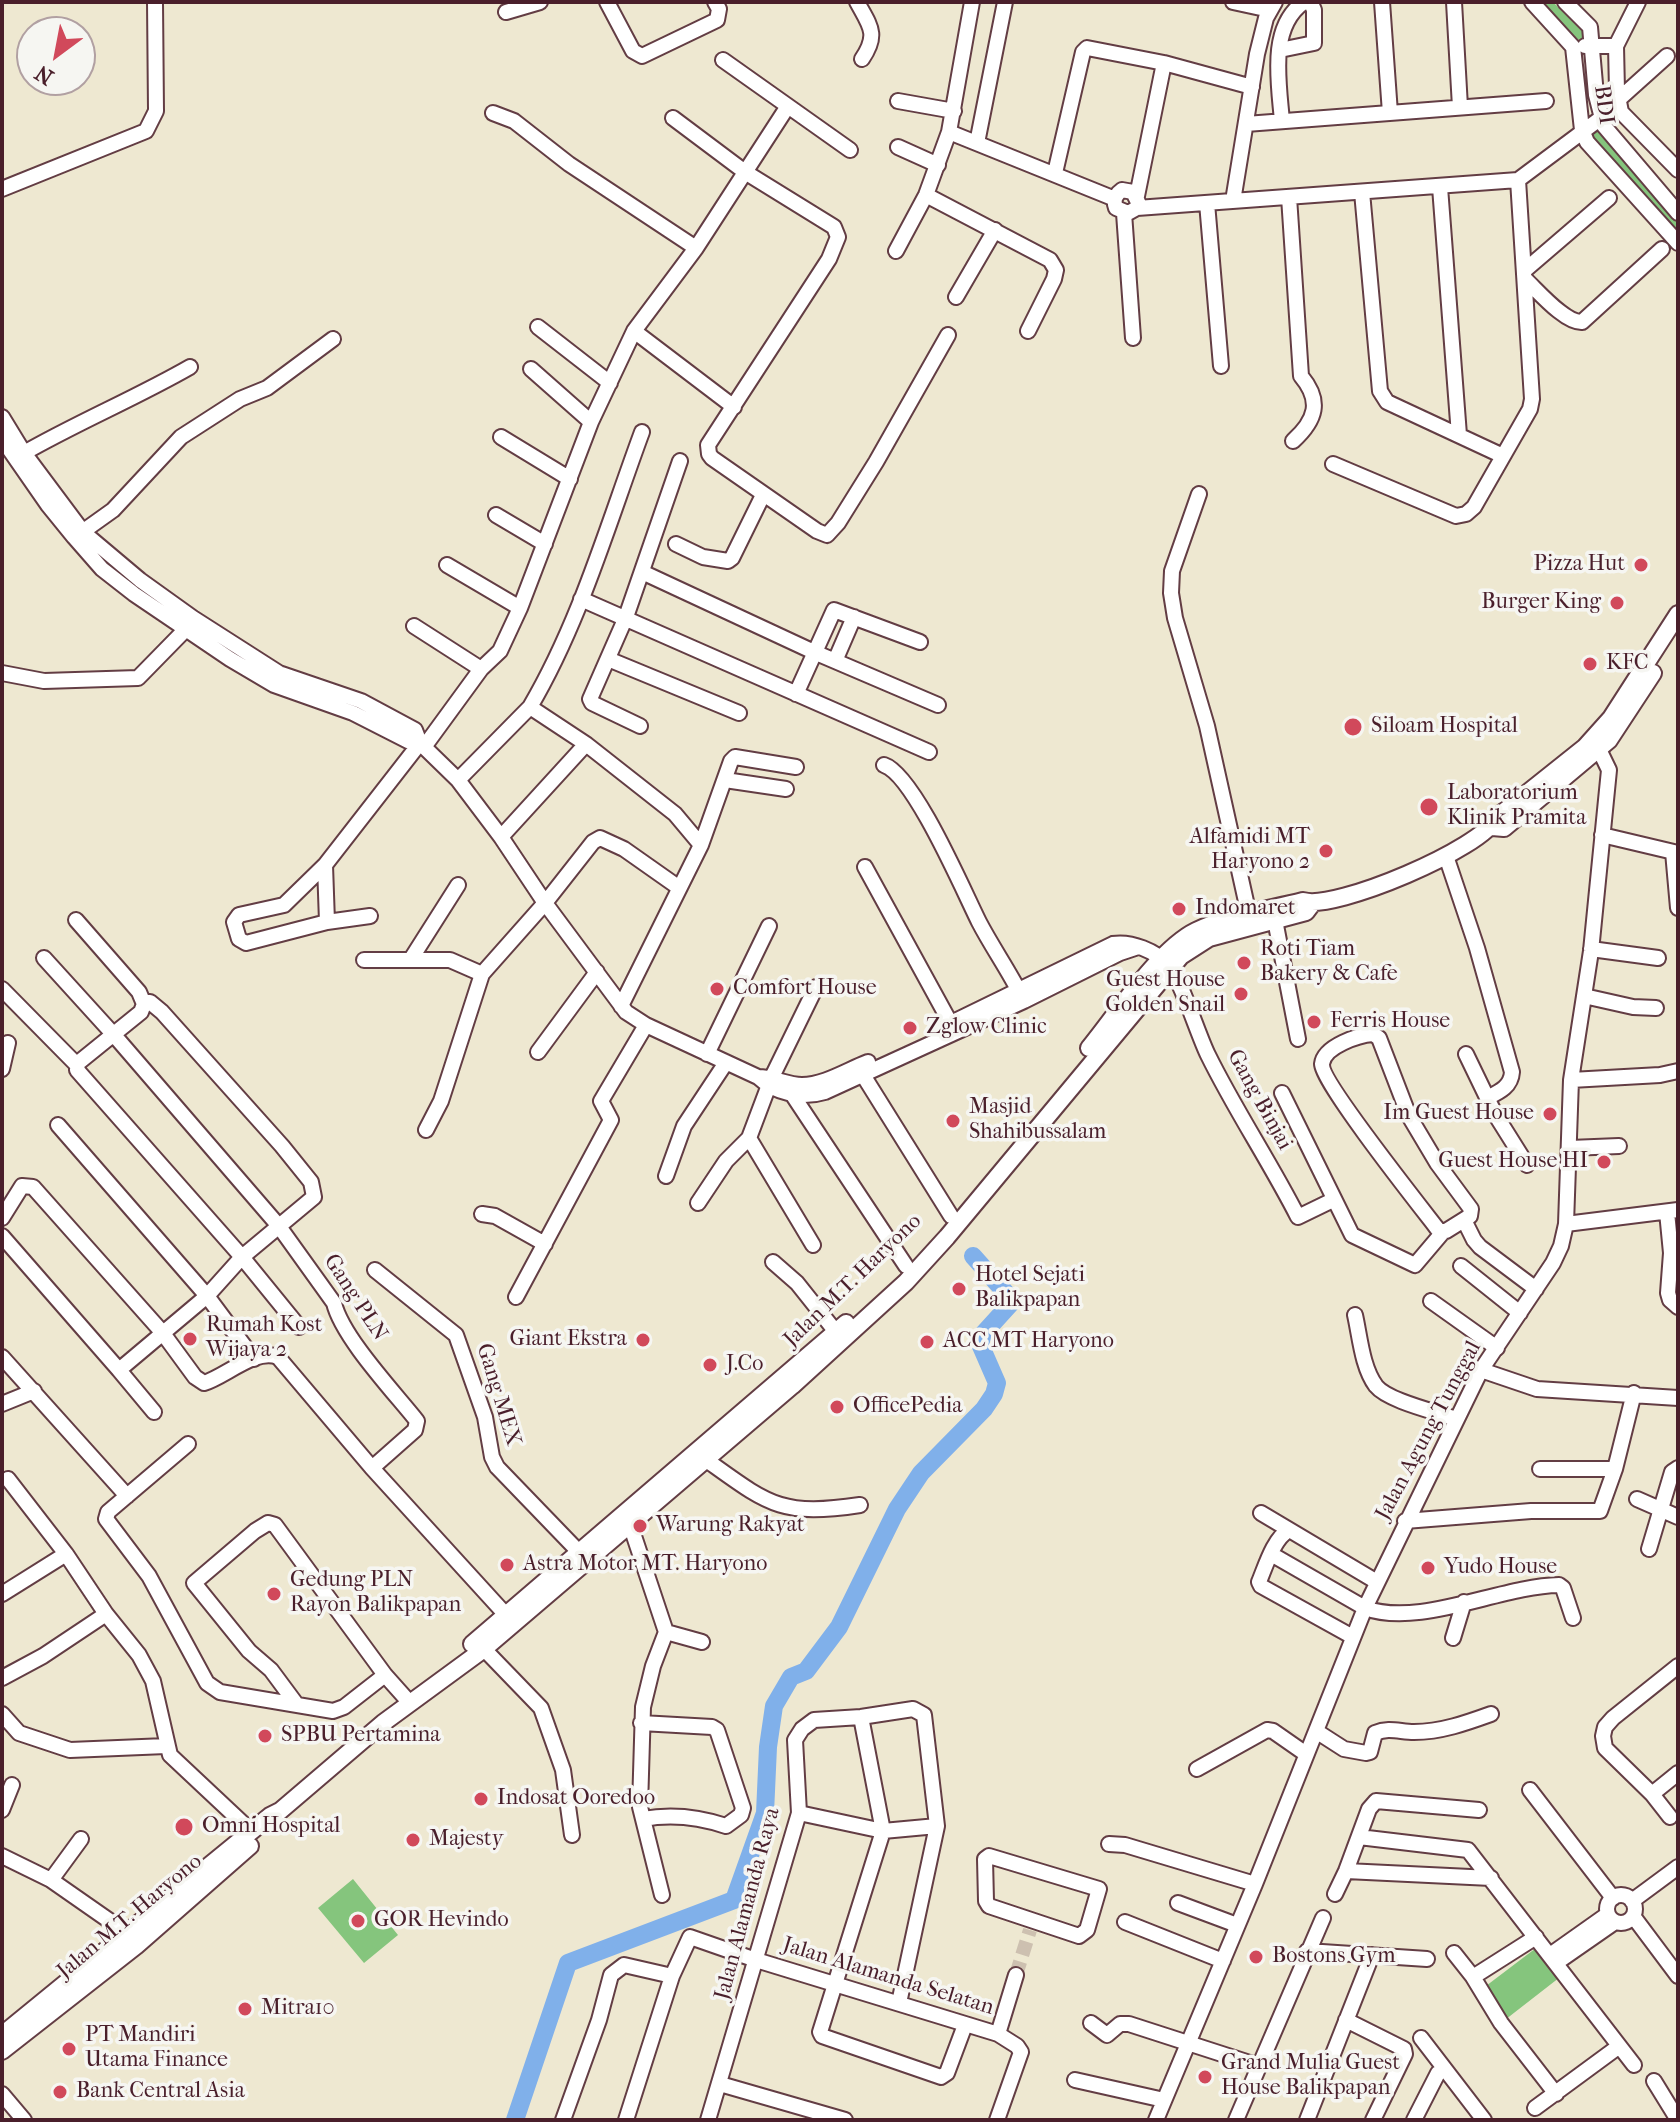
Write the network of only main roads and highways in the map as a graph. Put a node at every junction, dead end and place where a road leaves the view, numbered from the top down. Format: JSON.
{"nodes":[{"id":1,"x":1678,"y":614,"type":"edge"},
{"id":2,"x":1678,"y":631,"type":"edge"},
{"id":3,"x":1596,"y":744,"type":"junction"},
{"id":4,"x":1312,"y":904,"type":"junction"},
{"id":5,"x":1165,"y":963,"type":"junction"},
{"id":6,"x":949,"y":1223,"type":"junction"},
{"id":7,"x":410,"y":1703,"type":"junction"},
{"id":8,"x":280,"y":1811,"type":"junction"},
{"id":9,"x":2,"y":2035,"type":"edge"},
{"id":10,"x":2,"y":2051,"type":"edge"}],
"edges":[{"from":1,"to":3,"type":"main road","name":"Jalan M.T. Haryono"},
{"from":2,"to":3,"type":"main road","name":"Jalan M.T. Haryono"},
{"from":3,"to":4,"type":"main road","name":"Jalan M.T. Haryono"},
{"from":4,"to":5,"type":"main road","name":"Jalan M.T. Haryono"},
{"from":4,"to":5,"type":"main road","name":"Jalan M.T. Haryono"},
{"from":5,"to":6,"type":"main road","name":"Jalan M.T. Haryono"},
{"from":6,"to":7,"type":"main road","name":"Jalan M.T. Haryono"},
{"from":6,"to":7,"type":"main road","name":"Jalan M.T. Haryono"},
{"from":7,"to":8,"type":"main road","name":"Jalan M.T. Haryono"},
{"from":8,"to":9,"type":"main road","name":"Jalan M.T. Haryono"},
{"from":8,"to":10,"type":"main road","name":"Jalan M.T. Haryono"}]}
